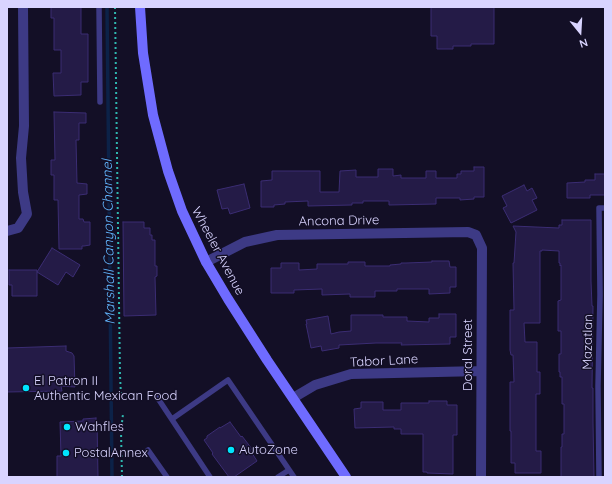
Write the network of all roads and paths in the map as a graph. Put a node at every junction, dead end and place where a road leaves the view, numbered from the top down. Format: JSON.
{"nodes":[{"id":1,"x":23,"y":7,"type":"edge"},
{"id":2,"x":99,"y":7,"type":"edge"},
{"id":3,"x":115,"y":7,"type":"edge"},
{"id":4,"x":140,"y":7,"type":"edge"},
{"id":5,"x":100,"y":102,"type":"dead end"},
{"id":6,"x":602,"y":208,"type":"edge"},
{"id":7,"x":7,"y":231,"type":"edge"},
{"id":8,"x":476,"y":235,"type":"joint"},
{"id":9,"x":206,"y":262,"type":"junction"},
{"id":10,"x":602,"y":295,"type":"edge"},
{"id":11,"x":481,"y":371,"type":"junction"},
{"id":12,"x":598,"y":386,"type":"junction"},
{"id":13,"x":605,"y":386,"type":"edge"},
{"id":14,"x":121,"y":396,"type":"dead end"},
{"id":15,"x":157,"y":397,"type":"dead end"},
{"id":16,"x":293,"y":398,"type":"junction"},
{"id":17,"x":123,"y":414,"type":"dead end"},
{"id":18,"x":172,"y":419,"type":"junction"},
{"id":19,"x":148,"y":450,"type":"dead end"},
{"id":20,"x":289,"y":470,"type":"junction"},
{"id":21,"x":602,"y":470,"type":"edge"},
{"id":22,"x":122,"y":477,"type":"edge"},
{"id":23,"x":167,"y":477,"type":"edge"},
{"id":24,"x":210,"y":477,"type":"edge"},
{"id":25,"x":278,"y":477,"type":"edge"},
{"id":26,"x":294,"y":477,"type":"edge"},
{"id":27,"x":346,"y":477,"type":"edge"},
{"id":28,"x":481,"y":477,"type":"edge"},
{"id":29,"x":600,"y":477,"type":"edge"}],
"edges":[{"from":1,"to":7,"type":"street"},
{"from":2,"to":5,"type":"lane"},
{"from":3,"to":14,"type":"path"},
{"from":4,"to":9,"type":"main road","name":"Wheeler Avenue"},
{"from":6,"to":10,"type":"lane","name":"Mazatlan"},
{"from":8,"to":9,"type":"street","name":"Ancona Drive"},
{"from":8,"to":11,"type":"street","name":"Doral Street"},
{"from":9,"to":16,"type":"main road","name":"Wheeler Avenue"},
{"from":10,"to":12,"type":"lane","name":"Mazatlan"},
{"from":11,"to":16,"type":"street","name":"Tabor Lane"},
{"from":11,"to":28,"type":"street","name":"Doral Street"},
{"from":12,"to":13,"type":"lane"},
{"from":12,"to":21,"type":"lane","name":"Mazatlan"},
{"from":15,"to":18,"type":"lane"},
{"from":16,"to":27,"type":"main road","name":"Wheeler Avenue"},
{"from":17,"to":22,"type":"path"},
{"from":18,"to":20,"type":"lane"},
{"from":18,"to":24,"type":"lane"},
{"from":19,"to":23,"type":"lane"},
{"from":20,"to":25,"type":"lane"},
{"from":20,"to":26,"type":"lane"},
{"from":21,"to":29,"type":"lane","name":"Mazatlan"}]}
